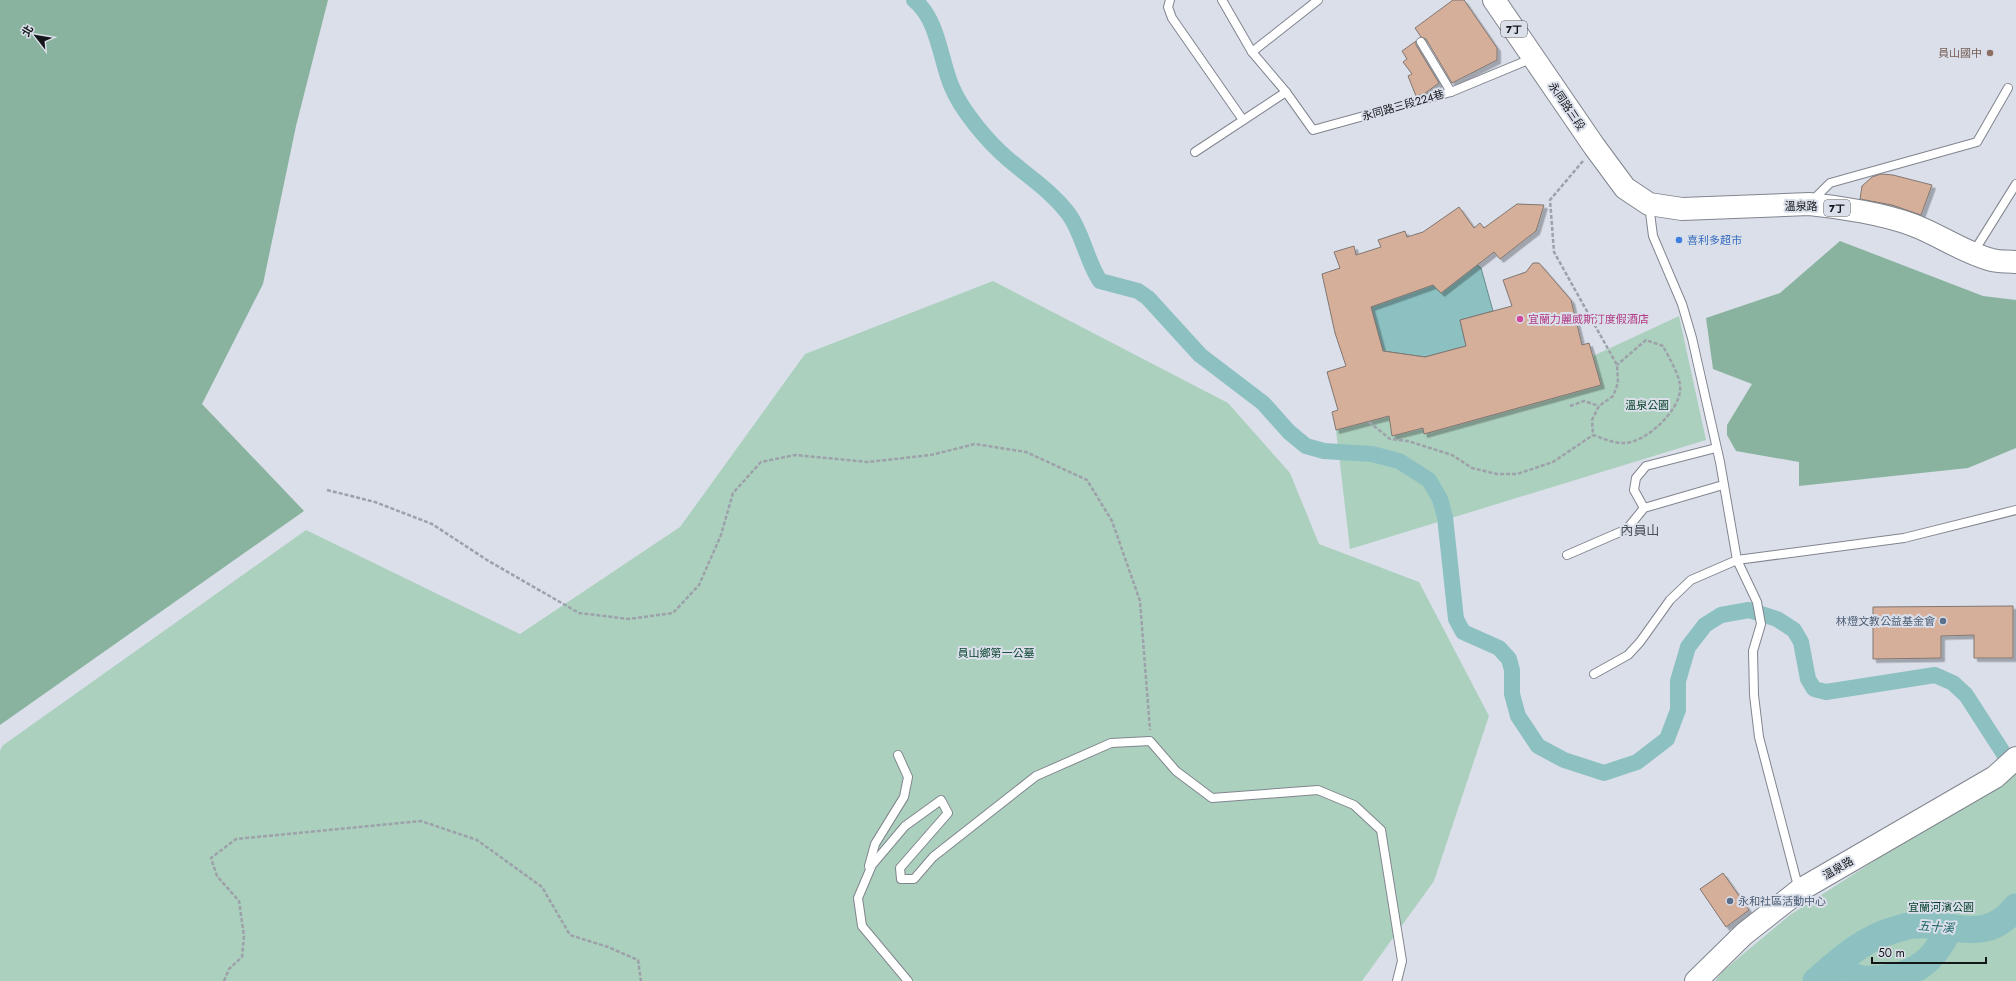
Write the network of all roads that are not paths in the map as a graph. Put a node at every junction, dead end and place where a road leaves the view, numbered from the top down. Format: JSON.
{"nodes":[{"id":1,"x":1170,"y":0,"type":"edge"},
{"id":2,"x":1222,"y":0,"type":"edge"},
{"id":3,"x":1318,"y":0,"type":"edge"},
{"id":4,"x":1494,"y":0,"type":"edge"},
{"id":5,"x":1421,"y":42,"type":"dead end"},
{"id":6,"x":1252,"y":52,"type":"junction"},
{"id":7,"x":1533,"y":58,"type":"junction"},
{"id":8,"x":2008,"y":88,"type":"dead end"},
{"id":9,"x":1286,"y":92,"type":"junction"},
{"id":10,"x":1450,"y":92,"type":"junction"},
{"id":11,"x":1243,"y":120,"type":"junction"},
{"id":12,"x":1195,"y":152,"type":"dead end"},
{"id":13,"x":2016,"y":184,"type":"edge"},
{"id":14,"x":1649,"y":204,"type":"junction"},
{"id":15,"x":1809,"y":204,"type":"junction"},
{"id":16,"x":1973,"y":253,"type":"junction"},
{"id":17,"x":2016,"y":262,"type":"edge"},
{"id":18,"x":1716,"y":448,"type":"junction"},
{"id":19,"x":1723,"y":485,"type":"junction"},
{"id":20,"x":1644,"y":508,"type":"junction"},
{"id":21,"x":2016,"y":510,"type":"edge"},
{"id":22,"x":1567,"y":555,"type":"dead end"},
{"id":23,"x":1737,"y":560,"type":"junction"},
{"id":24,"x":1594,"y":674,"type":"dead end"},
{"id":25,"x":898,"y":755,"type":"dead end"},
{"id":26,"x":2016,"y":758,"type":"edge"},
{"id":27,"x":866,"y":879,"type":"junction"},
{"id":28,"x":1800,"y":890,"type":"junction"},
{"id":29,"x":908,"y":981,"type":"edge"},
{"id":30,"x":1397,"y":981,"type":"edge"},
{"id":31,"x":1696,"y":981,"type":"edge"}],
"edges":[{"from":1,"to":11,"type":"lane"},
{"from":2,"to":6,"type":"lane"},
{"from":3,"to":6,"type":"lane"},
{"from":4,"to":7,"type":"main road","name":"永同路三段","number":"7丁"},
{"from":5,"to":10,"type":"lane"},
{"from":6,"to":9,"type":"lane"},
{"from":7,"to":10,"type":"lane","name":"永同路三段224巷"},
{"from":7,"to":14,"type":"main road","name":"永同路三段","number":"7丁"},
{"from":8,"to":15,"type":"lane"},
{"from":9,"to":10,"type":"lane","name":"永同路三段224巷"},
{"from":9,"to":11,"type":"lane"},
{"from":11,"to":12,"type":"lane"},
{"from":13,"to":16,"type":"lane"},
{"from":14,"to":15,"type":"main road","name":"溫泉路","number":"7丁"},
{"from":14,"to":18,"type":"lane"},
{"from":15,"to":16,"type":"main road","name":"溫泉路","number":"7丁"},
{"from":16,"to":17,"type":"main road","name":"溫泉路","number":"7丁"},
{"from":18,"to":19,"type":"lane"},
{"from":18,"to":20,"type":"lane"},
{"from":19,"to":20,"type":"lane"},
{"from":19,"to":23,"type":"lane"},
{"from":20,"to":22,"type":"lane"},
{"from":21,"to":23,"type":"lane"},
{"from":23,"to":24,"type":"lane"},
{"from":23,"to":28,"type":"lane"},
{"from":25,"to":27,"type":"lane"},
{"from":26,"to":28,"type":"main road","name":"溫泉路"},
{"from":27,"to":29,"type":"lane"},
{"from":27,"to":30,"type":"lane"},
{"from":28,"to":31,"type":"main road","name":"溫泉路"}]}
